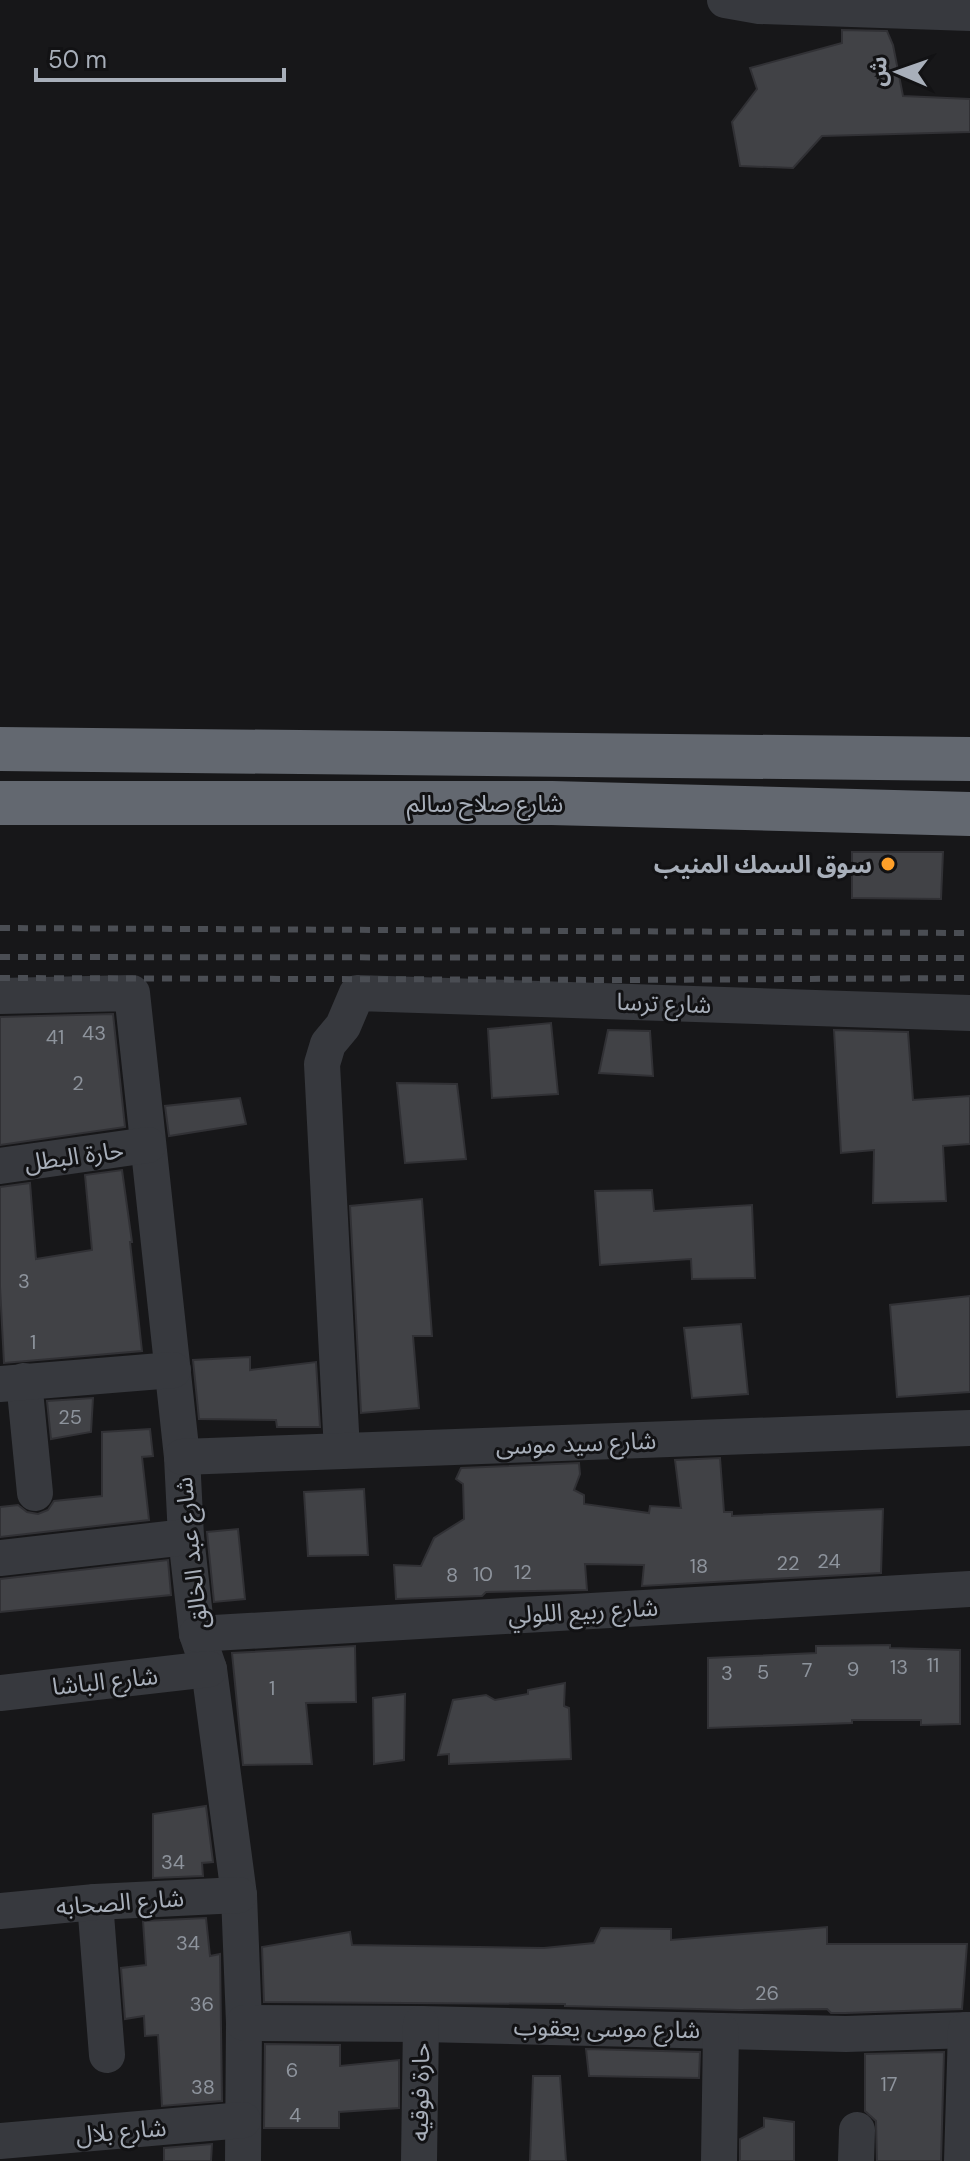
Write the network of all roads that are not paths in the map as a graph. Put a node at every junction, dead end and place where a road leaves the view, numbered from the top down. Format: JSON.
{"nodes":[{"id":1,"x":725,"y":0,"type":"edge"},
{"id":2,"x":785,"y":4,"type":"edge"},
{"id":3,"x":900,"y":5,"type":"edge"},
{"id":4,"x":970,"y":13,"type":"edge"},
{"id":5,"x":0,"y":749,"type":"edge"},
{"id":6,"x":259,"y":752,"type":"junction"},
{"id":7,"x":970,"y":759,"type":"edge"},
{"id":8,"x":0,"y":803,"type":"edge"},
{"id":9,"x":256,"y":803,"type":"junction"},
{"id":10,"x":970,"y":814,"type":"edge"},
{"id":11,"x":0,"y":996,"type":"edge"},
{"id":12,"x":970,"y":1013,"type":"edge"},
{"id":13,"x":148,"y":1145,"type":"junction"},
{"id":14,"x":0,"y":1166,"type":"edge"},
{"id":15,"x":173,"y":1370,"type":"junction"},
{"id":16,"x":6,"y":1383,"type":"edge"},
{"id":17,"x":970,"y":1428,"type":"edge"},
{"id":18,"x":342,"y":1451,"type":"junction"},
{"id":19,"x":182,"y":1457,"type":"junction"},
{"id":20,"x":35,"y":1493,"type":"dead end"},
{"id":21,"x":186,"y":1537,"type":"junction"},
{"id":22,"x":0,"y":1558,"type":"edge"},
{"id":23,"x":970,"y":1589,"type":"edge"},
{"id":24,"x":197,"y":1634,"type":"junction"},
{"id":25,"x":209,"y":1669,"type":"junction"},
{"id":26,"x":0,"y":1693,"type":"edge"},
{"id":27,"x":239,"y":1895,"type":"junction"},
{"id":28,"x":95,"y":1902,"type":"junction"},
{"id":29,"x":0,"y":1911,"type":"edge"},
{"id":30,"x":244,"y":2023,"type":"junction"},
{"id":31,"x":421,"y":2024,"type":"junction"},
{"id":32,"x":968,"y":2030,"type":"edge"},
{"id":33,"x":721,"y":2031,"type":"junction"},
{"id":34,"x":107,"y":2055,"type":"dead end"},
{"id":35,"x":243,"y":2120,"type":"junction"},
{"id":36,"x":0,"y":2141,"type":"edge"},
{"id":37,"x":243,"y":2161,"type":"edge"},
{"id":38,"x":419,"y":2161,"type":"edge"},
{"id":39,"x":719,"y":2161,"type":"edge"},
{"id":40,"x":962,"y":2161,"type":"edge"}],
"edges":[{"from":1,"to":2,"type":"street"},
{"from":2,"to":3,"type":"street"},
{"from":3,"to":4,"type":"street"},
{"from":5,"to":6,"type":"highway","name":"شارع صلاح سالم"},
{"from":6,"to":7,"type":"highway","name":"شارع صلاح سالم"},
{"from":6,"to":9,"type":"highway"},
{"from":8,"to":9,"type":"highway","name":"شارع صلاح سالم"},
{"from":9,"to":10,"type":"highway","name":"شارع صلاح سالم"},
{"from":11,"to":13,"type":"street","name":"شارع عبد الخالق"},
{"from":12,"to":18,"type":"street","name":"شارع ترسا"},
{"from":13,"to":14,"type":"street","name":"حارة البطل"},
{"from":13,"to":15,"type":"street","name":"شارع عبد الخالق"},
{"from":15,"to":16,"type":"street"},
{"from":15,"to":19,"type":"street","name":"شارع عبد الخالق"},
{"from":16,"to":20,"type":"street"},
{"from":17,"to":18,"type":"street","name":"شارع سيد موسى"},
{"from":18,"to":19,"type":"street","name":"شارع سيد موسى"},
{"from":19,"to":21,"type":"street","name":"شارع عبد الخالق"},
{"from":21,"to":22,"type":"street"},
{"from":21,"to":24,"type":"street","name":"شارع عبد الخالق"},
{"from":23,"to":24,"type":"street","name":"شارع ربيع اللولي"},
{"from":24,"to":25,"type":"street","name":"شارع عبد الخالق"},
{"from":25,"to":26,"type":"street","name":"شارع الباشا"},
{"from":25,"to":27,"type":"street","name":"شارع عبد الخالق"},
{"from":27,"to":28,"type":"street","name":"شارع الصحابه"},
{"from":27,"to":30,"type":"street","name":"شارع عبد الخالق"},
{"from":28,"to":29,"type":"street","name":"شارع الصحابه"},
{"from":28,"to":34,"type":"street"},
{"from":30,"to":31,"type":"street","name":"شارع موسى يعقوب"},
{"from":30,"to":35,"type":"street","name":"شارع عبد الخالق"},
{"from":31,"to":33,"type":"street","name":"شارع موسى يعقوب"},
{"from":31,"to":38,"type":"street","name":"حارة فوقيه"},
{"from":32,"to":33,"type":"street","name":"شارع موسى يعقوب"},
{"from":32,"to":40,"type":"street"},
{"from":33,"to":39,"type":"street"},
{"from":35,"to":36,"type":"street","name":"شارع بلال"},
{"from":35,"to":37,"type":"street","name":"شارع عبد الخالق"}]}
